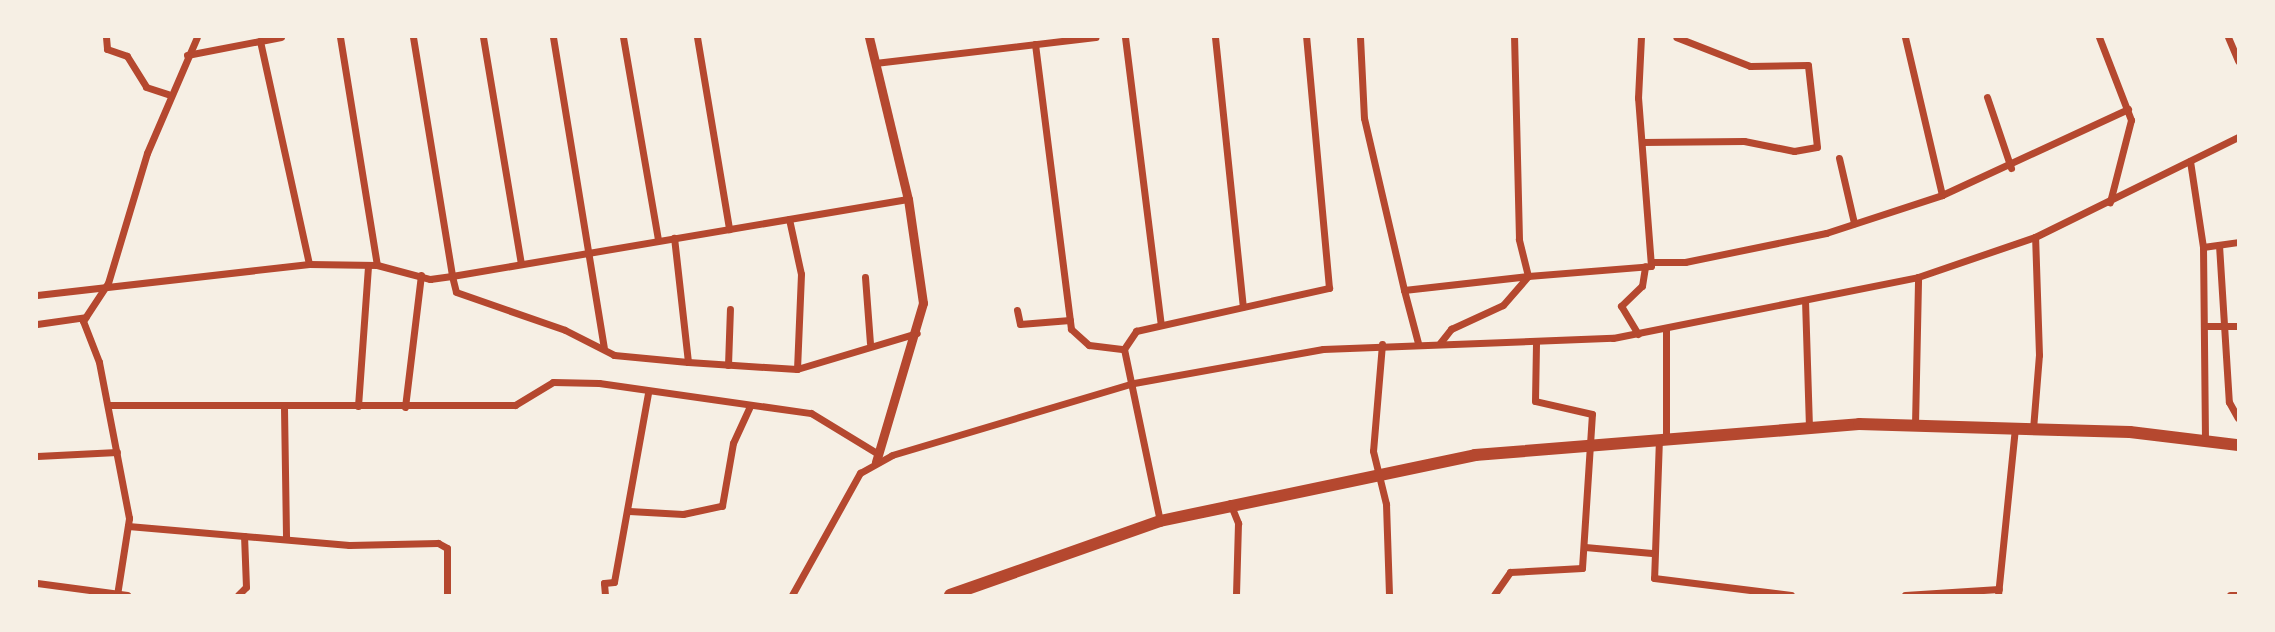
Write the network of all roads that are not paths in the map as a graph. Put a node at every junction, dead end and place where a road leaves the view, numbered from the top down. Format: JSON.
{"nodes":[{"id":1,"x":106,"y":37,"type":"edge"},
{"id":2,"x":197,"y":37,"type":"edge"},
{"id":3,"x":281,"y":37,"type":"edge"},
{"id":4,"x":340,"y":37,"type":"edge"},
{"id":5,"x":413,"y":37,"type":"edge"},
{"id":6,"x":483,"y":37,"type":"edge"},
{"id":7,"x":553,"y":37,"type":"edge"},
{"id":8,"x":623,"y":37,"type":"edge"},
{"id":9,"x":697,"y":37,"type":"edge"},
{"id":10,"x":869,"y":37,"type":"edge"},
{"id":11,"x":1095,"y":37,"type":"edge"},
{"id":12,"x":1125,"y":37,"type":"edge"},
{"id":13,"x":1215,"y":37,"type":"edge"},
{"id":14,"x":1306,"y":37,"type":"edge"},
{"id":15,"x":1360,"y":37,"type":"edge"},
{"id":16,"x":1514,"y":37,"type":"edge"},
{"id":17,"x":1641,"y":37,"type":"edge"},
{"id":18,"x":1676,"y":37,"type":"edge"},
{"id":19,"x":1905,"y":37,"type":"edge"},
{"id":20,"x":2099,"y":37,"type":"edge"},
{"id":21,"x":2228,"y":37,"type":"edge"},
{"id":22,"x":260,"y":41,"type":"junction"},
{"id":23,"x":1035,"y":44,"type":"junction"},
{"id":24,"x":187,"y":55,"type":"junction"},
{"id":25,"x":2238,"y":61,"type":"edge"},
{"id":26,"x":875,"y":63,"type":"junction"},
{"id":27,"x":168,"y":94,"type":"junction"},
{"id":28,"x":1987,"y":97,"type":"dead end"},
{"id":29,"x":2128,"y":109,"type":"junction"},
{"id":30,"x":2238,"y":137,"type":"edge"},
{"id":31,"x":1642,"y":142,"type":"junction"},
{"id":32,"x":1839,"y":158,"type":"dead end"},
{"id":33,"x":2190,"y":161,"type":"junction"},
{"id":34,"x":2011,"y":168,"type":"junction"},
{"id":35,"x":1942,"y":195,"type":"junction"},
{"id":36,"x":908,"y":199,"type":"junction"},
{"id":37,"x":2110,"y":202,"type":"junction"},
{"id":38,"x":789,"y":219,"type":"junction"},
{"id":39,"x":1854,"y":223,"type":"junction"},
{"id":40,"x":729,"y":229,"type":"junction"},
{"id":41,"x":2035,"y":237,"type":"junction"},
{"id":42,"x":674,"y":238,"type":"junction"},
{"id":43,"x":658,"y":240,"type":"junction"},
{"id":44,"x":2238,"y":242,"type":"edge"},
{"id":45,"x":2219,"y":245,"type":"junction"},
{"id":46,"x":2203,"y":247,"type":"junction"},
{"id":47,"x":589,"y":252,"type":"junction"},
{"id":48,"x":1653,"y":262,"type":"junction"},
{"id":49,"x":521,"y":263,"type":"junction"},
{"id":50,"x":309,"y":264,"type":"junction"},
{"id":51,"x":368,"y":265,"type":"junction"},
{"id":52,"x":377,"y":265,"type":"junction"},
{"id":53,"x":1645,"y":267,"type":"junction"},
{"id":54,"x":421,"y":275,"type":"junction"},
{"id":55,"x":452,"y":276,"type":"junction"},
{"id":56,"x":1528,"y":276,"type":"junction"},
{"id":57,"x":865,"y":277,"type":"dead end"},
{"id":58,"x":1918,"y":277,"type":"junction"},
{"id":59,"x":108,"y":283,"type":"junction"},
{"id":60,"x":1404,"y":290,"type":"junction"},
{"id":61,"x":37,"y":295,"type":"edge"},
{"id":62,"x":1805,"y":300,"type":"junction"},
{"id":63,"x":1243,"y":307,"type":"junction"},
{"id":64,"x":730,"y":309,"type":"dead end"},
{"id":65,"x":1017,"y":310,"type":"dead end"},
{"id":66,"x":86,"y":317,"type":"junction"},
{"id":67,"x":1070,"y":320,"type":"junction"},
{"id":68,"x":37,"y":324,"type":"edge"},
{"id":69,"x":1161,"y":325,"type":"junction"},
{"id":70,"x":2224,"y":325,"type":"junction"},
{"id":71,"x":2238,"y":326,"type":"edge"},
{"id":72,"x":2204,"y":327,"type":"junction"},
{"id":73,"x":1667,"y":329,"type":"junction"},
{"id":74,"x":918,"y":332,"type":"junction"},
{"id":75,"x":1638,"y":334,"type":"junction"},
{"id":76,"x":1536,"y":342,"type":"junction"},
{"id":77,"x":870,"y":343,"type":"junction"},
{"id":78,"x":1418,"y":343,"type":"junction"},
{"id":79,"x":1440,"y":343,"type":"junction"},
{"id":80,"x":1382,"y":344,"type":"junction"},
{"id":81,"x":604,"y":348,"type":"junction"},
{"id":82,"x":1124,"y":349,"type":"junction"},
{"id":83,"x":688,"y":362,"type":"junction"},
{"id":84,"x":728,"y":365,"type":"junction"},
{"id":85,"x":797,"y":369,"type":"junction"},
{"id":86,"x":1134,"y":383,"type":"junction"},
{"id":87,"x":648,"y":393,"type":"junction"},
{"id":88,"x":108,"y":405,"type":"junction"},
{"id":89,"x":358,"y":406,"type":"junction"},
{"id":90,"x":750,"y":406,"type":"junction"},
{"id":91,"x":405,"y":407,"type":"junction"},
{"id":92,"x":284,"y":408,"type":"junction"},
{"id":93,"x":2238,"y":418,"type":"edge"},
{"id":94,"x":1915,"y":425,"type":"junction"},
{"id":95,"x":1808,"y":427,"type":"junction"},
{"id":96,"x":2015,"y":428,"type":"junction"},
{"id":97,"x":2033,"y":429,"type":"junction"},
{"id":98,"x":1663,"y":436,"type":"junction"},
{"id":99,"x":2205,"y":441,"type":"junction"},
{"id":100,"x":1591,"y":443,"type":"junction"},
{"id":101,"x":2238,"y":444,"type":"edge"},
{"id":102,"x":117,"y":452,"type":"junction"},
{"id":103,"x":874,"y":452,"type":"junction"},
{"id":104,"x":37,"y":456,"type":"edge"},
{"id":105,"x":876,"y":462,"type":"junction"},
{"id":106,"x":1378,"y":472,"type":"junction"},
{"id":107,"x":1230,"y":503,"type":"junction"},
{"id":108,"x":629,"y":511,"type":"junction"},
{"id":109,"x":1160,"y":522,"type":"junction"},
{"id":110,"x":128,"y":526,"type":"junction"},
{"id":111,"x":244,"y":536,"type":"junction"},
{"id":112,"x":286,"y":536,"type":"junction"},
{"id":113,"x":1585,"y":547,"type":"junction"},
{"id":114,"x":1652,"y":553,"type":"junction"},
{"id":115,"x":37,"y":583,"type":"edge"},
{"id":116,"x":972,"y":591,"type":"edge"},
{"id":117,"x":1998,"y":592,"type":"edge"},
{"id":118,"x":117,"y":593,"type":"edge"},
{"id":119,"x":1502,"y":594,"type":"edge"},
{"id":120,"x":127,"y":595,"type":"edge"},
{"id":121,"x":238,"y":595,"type":"edge"},
{"id":122,"x":447,"y":595,"type":"edge"},
{"id":123,"x":605,"y":595,"type":"edge"},
{"id":124,"x":792,"y":595,"type":"edge"},
{"id":125,"x":950,"y":595,"type":"edge"},
{"id":126,"x":1236,"y":595,"type":"edge"},
{"id":127,"x":1389,"y":595,"type":"edge"},
{"id":128,"x":1791,"y":595,"type":"edge"},
{"id":129,"x":1905,"y":595,"type":"edge"},
{"id":130,"x":2231,"y":595,"type":"edge"},
{"id":131,"x":2238,"y":595,"type":"edge"}],
"edges":[{"from":1,"to":27,"type":"street"},
{"from":2,"to":24,"type":"street"},
{"from":3,"to":22,"type":"street"},
{"from":4,"to":52,"type":"street"},
{"from":5,"to":55,"type":"street"},
{"from":6,"to":49,"type":"street"},
{"from":7,"to":47,"type":"street"},
{"from":8,"to":43,"type":"street"},
{"from":9,"to":40,"type":"street"},
{"from":10,"to":26,"type":"street"},
{"from":11,"to":23,"type":"street"},
{"from":12,"to":69,"type":"street"},
{"from":13,"to":63,"type":"street"},
{"from":14,"to":63,"type":"street"},
{"from":15,"to":60,"type":"street"},
{"from":16,"to":56,"type":"street"},
{"from":17,"to":31,"type":"street"},
{"from":18,"to":31,"type":"street"},
{"from":19,"to":35,"type":"street"},
{"from":20,"to":29,"type":"street"},
{"from":21,"to":25,"type":"street"},
{"from":22,"to":24,"type":"street"},
{"from":22,"to":50,"type":"street"},
{"from":23,"to":26,"type":"street"},
{"from":23,"to":67,"type":"street"},
{"from":24,"to":27,"type":"street"},
{"from":26,"to":36,"type":"street"},
{"from":27,"to":59,"type":"street"},
{"from":28,"to":34,"type":"street"},
{"from":29,"to":34,"type":"street"},
{"from":29,"to":37,"type":"street"},
{"from":30,"to":33,"type":"street"},
{"from":31,"to":48,"type":"street"},
{"from":32,"to":39,"type":"street"},
{"from":33,"to":37,"type":"street"},
{"from":33,"to":46,"type":"street"},
{"from":34,"to":35,"type":"street"},
{"from":35,"to":39,"type":"street"},
{"from":36,"to":38,"type":"street"},
{"from":36,"to":74,"type":"street"},
{"from":37,"to":41,"type":"street"},
{"from":38,"to":40,"type":"street"},
{"from":38,"to":85,"type":"street"},
{"from":39,"to":48,"type":"street"},
{"from":40,"to":42,"type":"street"},
{"from":41,"to":58,"type":"street"},
{"from":41,"to":97,"type":"street"},
{"from":42,"to":43,"type":"street"},
{"from":42,"to":83,"type":"street"},
{"from":43,"to":47,"type":"street"},
{"from":44,"to":45,"type":"street"},
{"from":45,"to":46,"type":"street"},
{"from":45,"to":70,"type":"street"},
{"from":46,"to":72,"type":"street"},
{"from":47,"to":49,"type":"street"},
{"from":47,"to":81,"type":"street"},
{"from":48,"to":53,"type":"street"},
{"from":49,"to":55,"type":"street"},
{"from":50,"to":51,"type":"street"},
{"from":50,"to":59,"type":"street"},
{"from":51,"to":52,"type":"street"},
{"from":51,"to":89,"type":"street"},
{"from":52,"to":54,"type":"street"},
{"from":53,"to":56,"type":"street"},
{"from":53,"to":75,"type":"street"},
{"from":54,"to":55,"type":"street"},
{"from":54,"to":91,"type":"street"},
{"from":55,"to":81,"type":"street"},
{"from":56,"to":60,"type":"street"},
{"from":56,"to":79,"type":"street"},
{"from":57,"to":77,"type":"street"},
{"from":58,"to":62,"type":"street"},
{"from":58,"to":94,"type":"street"},
{"from":59,"to":61,"type":"street"},
{"from":59,"to":66,"type":"street"},
{"from":60,"to":78,"type":"street"},
{"from":62,"to":73,"type":"street"},
{"from":62,"to":95,"type":"street"},
{"from":63,"to":69,"type":"street"},
{"from":64,"to":84,"type":"street"},
{"from":65,"to":67,"type":"street"},
{"from":66,"to":68,"type":"street"},
{"from":66,"to":88,"type":"street"},
{"from":67,"to":82,"type":"street"},
{"from":69,"to":82,"type":"street"},
{"from":70,"to":71,"type":"street"},
{"from":70,"to":72,"type":"street"},
{"from":70,"to":93,"type":"street"},
{"from":72,"to":99,"type":"street"},
{"from":73,"to":75,"type":"street"},
{"from":73,"to":98,"type":"street"},
{"from":74,"to":77,"type":"street"},
{"from":74,"to":103,"type":"street"},
{"from":75,"to":76,"type":"street"},
{"from":76,"to":79,"type":"street"},
{"from":76,"to":100,"type":"street"},
{"from":77,"to":85,"type":"street"},
{"from":78,"to":79,"type":"street"},
{"from":78,"to":80,"type":"street"},
{"from":80,"to":86,"type":"street"},
{"from":80,"to":106,"type":"street"},
{"from":81,"to":83,"type":"street"},
{"from":82,"to":86,"type":"street"},
{"from":83,"to":84,"type":"street"},
{"from":84,"to":85,"type":"street"},
{"from":86,"to":105,"type":"street"},
{"from":86,"to":109,"type":"street"},
{"from":87,"to":90,"type":"street"},
{"from":87,"to":91,"type":"street"},
{"from":87,"to":108,"type":"street"},
{"from":88,"to":92,"type":"street"},
{"from":88,"to":102,"type":"street"},
{"from":89,"to":91,"type":"street"},
{"from":89,"to":92,"type":"street"},
{"from":90,"to":103,"type":"street"},
{"from":90,"to":108,"type":"street"},
{"from":92,"to":112,"type":"street"},
{"from":94,"to":95,"type":"main road"},
{"from":94,"to":96,"type":"main road"},
{"from":95,"to":98,"type":"main road"},
{"from":96,"to":97,"type":"main road"},
{"from":96,"to":117,"type":"street"},
{"from":97,"to":99,"type":"main road"},
{"from":98,"to":100,"type":"main road"},
{"from":98,"to":114,"type":"street"},
{"from":99,"to":101,"type":"main road"},
{"from":100,"to":106,"type":"main road"},
{"from":100,"to":113,"type":"street"},
{"from":102,"to":104,"type":"street"},
{"from":102,"to":110,"type":"street"},
{"from":103,"to":105,"type":"street"},
{"from":105,"to":124,"type":"street"},
{"from":106,"to":107,"type":"main road"},
{"from":106,"to":127,"type":"street"},
{"from":107,"to":109,"type":"main road"},
{"from":107,"to":126,"type":"street"},
{"from":108,"to":123,"type":"street"},
{"from":109,"to":116,"type":"main road"},
{"from":110,"to":111,"type":"street"},
{"from":110,"to":118,"type":"street"},
{"from":111,"to":112,"type":"street"},
{"from":111,"to":121,"type":"street"},
{"from":112,"to":122,"type":"street"},
{"from":113,"to":114,"type":"street"},
{"from":113,"to":119,"type":"street"},
{"from":114,"to":128,"type":"street"},
{"from":115,"to":118,"type":"street"},
{"from":116,"to":125,"type":"main road"},
{"from":117,"to":129,"type":"street"},
{"from":118,"to":120,"type":"street"},
{"from":130,"to":131,"type":"street"}]}
